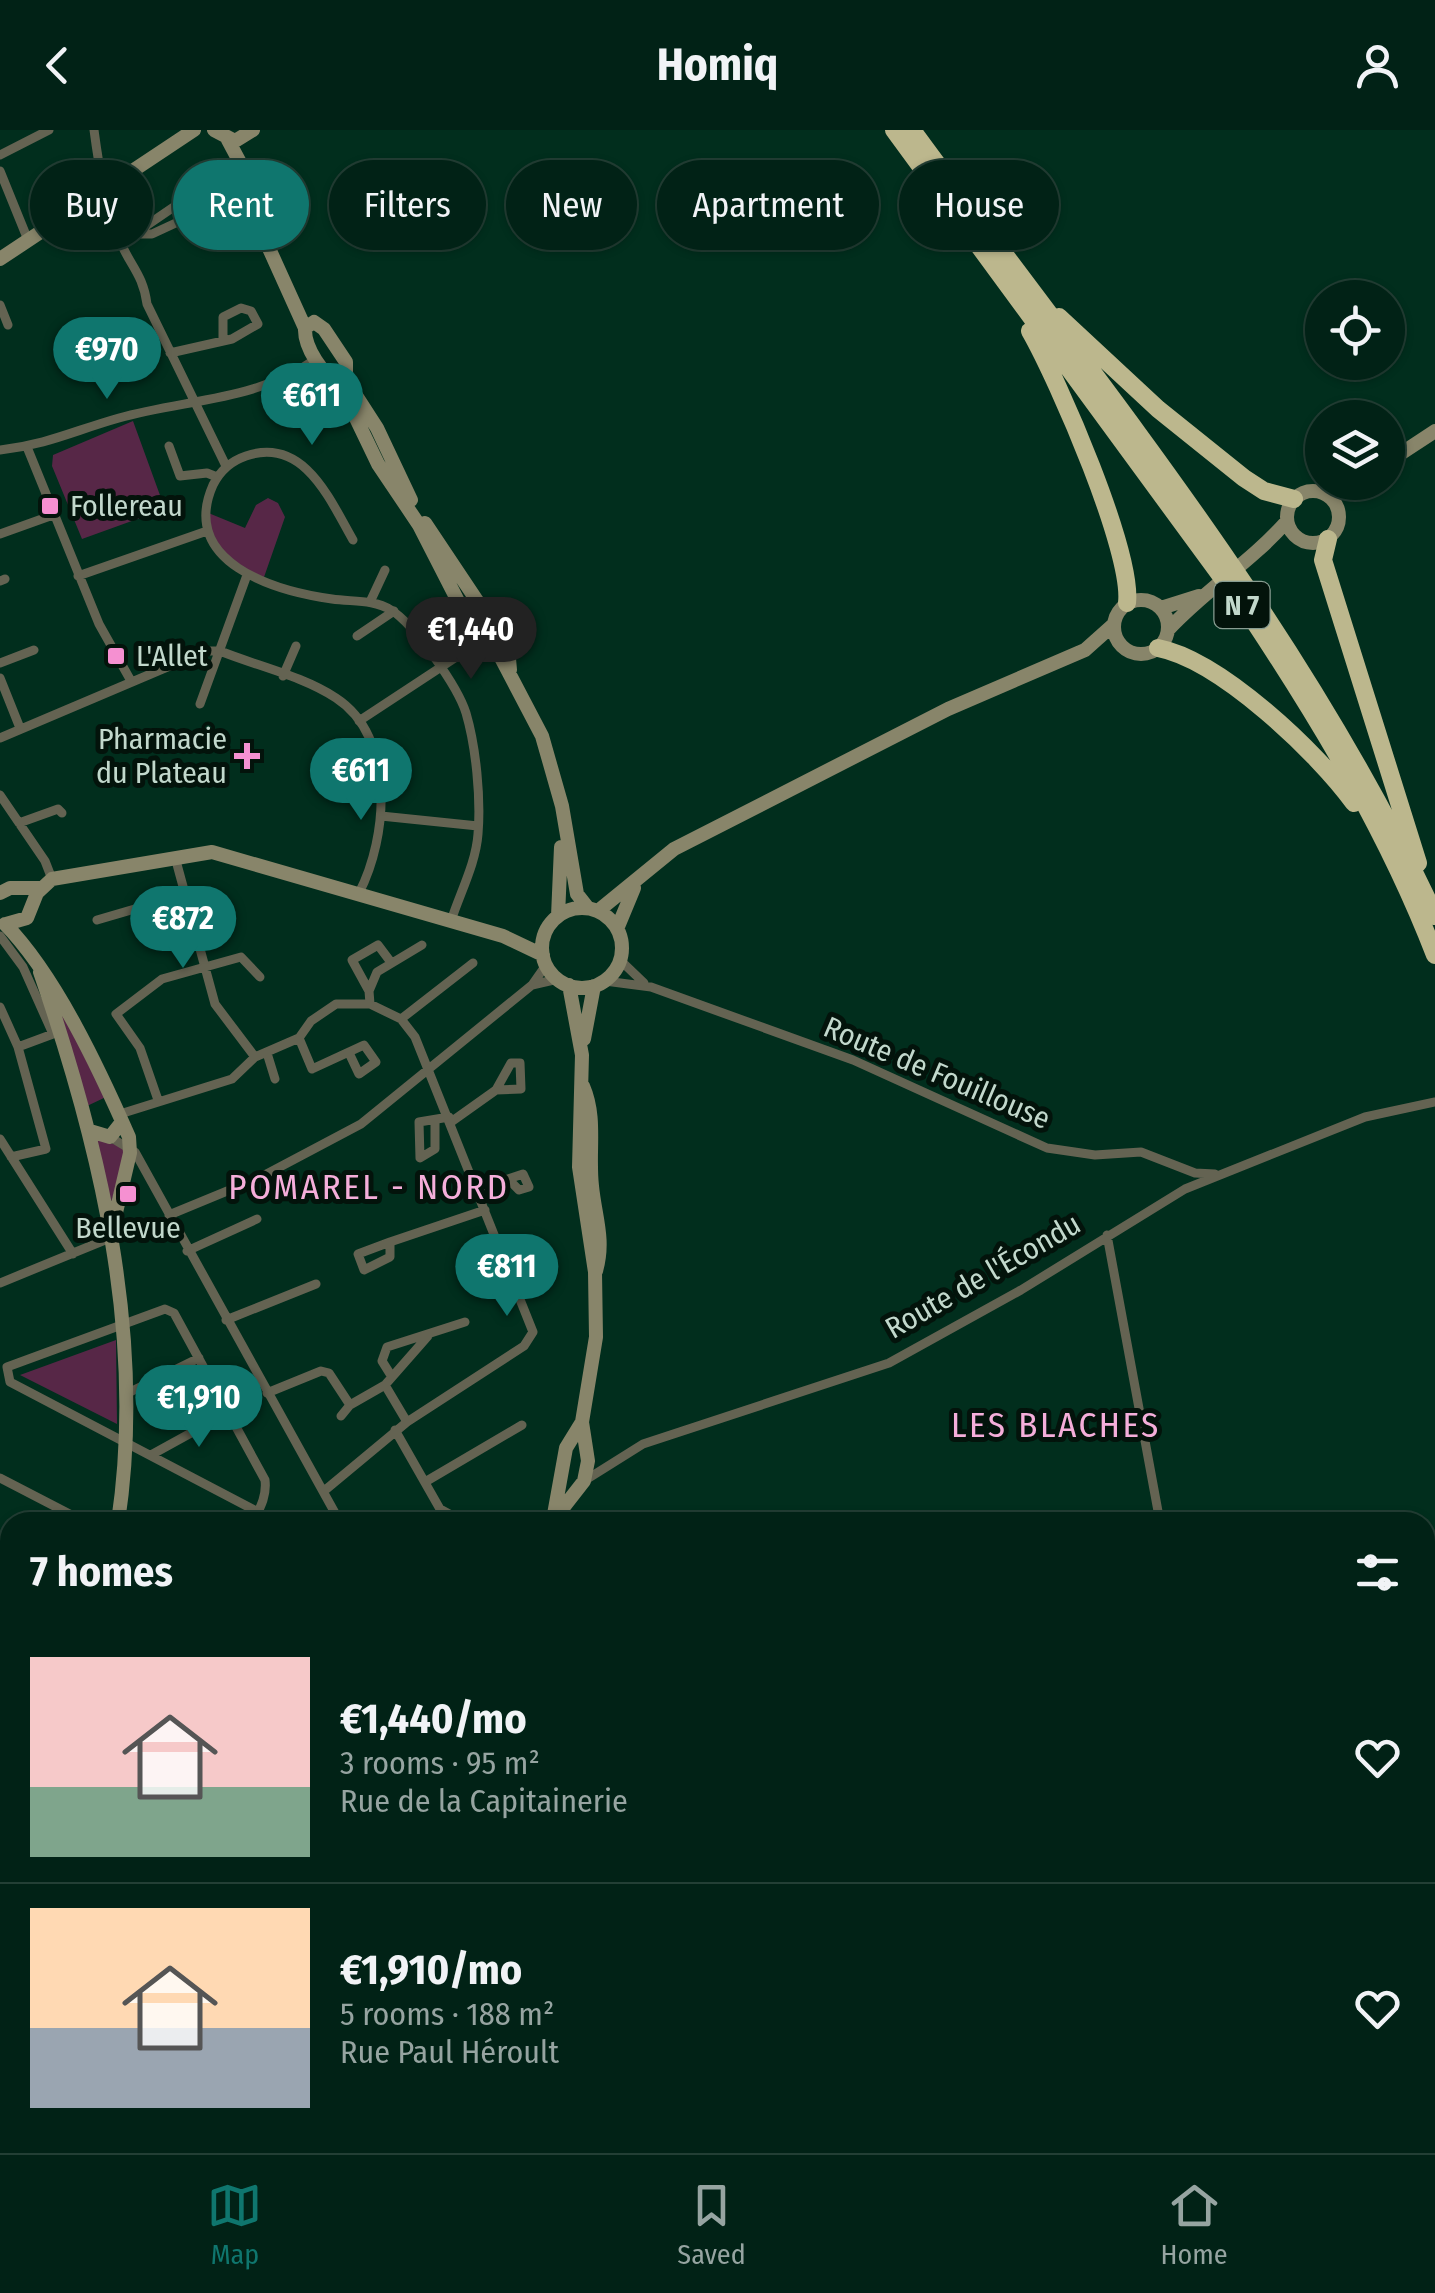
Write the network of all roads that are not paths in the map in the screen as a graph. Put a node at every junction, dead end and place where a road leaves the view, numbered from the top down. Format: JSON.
{"nodes":[{"id":1,"x":49,"y":130,"type":"edge"},
{"id":2,"x":95,"y":130,"type":"edge"},
{"id":3,"x":894,"y":130,"type":"edge"},
{"id":4,"x":912,"y":130,"type":"edge"},
{"id":5,"x":250,"y":133,"type":"edge"},
{"id":6,"x":188,"y":134,"type":"edge"},
{"id":7,"x":219,"y":134,"type":"edge"},
{"id":8,"x":0,"y":156,"type":"edge"},
{"id":9,"x":99,"y":160,"type":"edge"},
{"id":10,"x":146,"y":160,"type":"edge"},
{"id":11,"x":237,"y":160,"type":"edge"},
{"id":12,"x":246,"y":160,"type":"edge"},
{"id":13,"x":0,"y":172,"type":"edge"},
{"id":14,"x":173,"y":208,"type":"edge"},
{"id":15,"x":153,"y":224,"type":"edge"},
{"id":16,"x":28,"y":240,"type":"joint"},
{"id":17,"x":125,"y":250,"type":"edge"},
{"id":18,"x":282,"y":250,"type":"edge"},
{"id":19,"x":0,"y":259,"type":"edge"},
{"id":20,"x":1005,"y":282,"type":"junction"},
{"id":21,"x":1029,"y":290,"type":"junction"},
{"id":22,"x":0,"y":305,"type":"edge"},
{"id":23,"x":8,"y":325,"type":"dead end"},
{"id":24,"x":310,"y":325,"type":"junction"},
{"id":25,"x":223,"y":340,"type":"junction"},
{"id":26,"x":170,"y":354,"type":"junction"},
{"id":27,"x":316,"y":359,"type":"junction"},
{"id":28,"x":343,"y":382,"type":"junction"},
{"id":29,"x":194,"y":405,"type":"junction"},
{"id":30,"x":1435,"y":431,"type":"edge"},
{"id":31,"x":169,"y":446,"type":"dead end"},
{"id":32,"x":27,"y":447,"type":"junction"},
{"id":33,"x":0,"y":450,"type":"edge"},
{"id":34,"x":1405,"y":451,"type":"edge"},
{"id":35,"x":226,"y":466,"type":"junction"},
{"id":36,"x":217,"y":477,"type":"junction"},
{"id":37,"x":1305,"y":494,"type":"edge"},
{"id":38,"x":1294,"y":499,"type":"junction"},
{"id":39,"x":1332,"y":500,"type":"edge"},
{"id":40,"x":1344,"y":500,"type":"edge"},
{"id":41,"x":1338,"y":509,"type":"junction"},
{"id":42,"x":53,"y":515,"type":"junction"},
{"id":43,"x":1287,"y":521,"type":"junction"},
{"id":44,"x":207,"y":531,"type":"junction"},
{"id":45,"x":0,"y":534,"type":"edge"},
{"id":46,"x":1298,"y":538,"type":"junction"},
{"id":47,"x":1328,"y":539,"type":"junction"},
{"id":48,"x":353,"y":540,"type":"dead end"},
{"id":49,"x":1258,"y":553,"type":"junction"},
{"id":50,"x":385,"y":570,"type":"dead end"},
{"id":51,"x":247,"y":575,"type":"junction"},
{"id":52,"x":78,"y":576,"type":"junction"},
{"id":53,"x":1201,"y":594,"type":"junction"},
{"id":54,"x":370,"y":602,"type":"junction"},
{"id":55,"x":1127,"y":603,"type":"junction"},
{"id":56,"x":1160,"y":608,"type":"junction"},
{"id":57,"x":394,"y":611,"type":"junction"},
{"id":58,"x":1113,"y":625,"type":"junction"},
{"id":59,"x":1168,"y":630,"type":"junction"},
{"id":60,"x":356,"y":636,"type":"dead end"},
{"id":61,"x":296,"y":646,"type":"dead end"},
{"id":62,"x":470,"y":648,"type":"dead end"},
{"id":63,"x":1122,"y":648,"type":"junction"},
{"id":64,"x":1158,"y":648,"type":"junction"},
{"id":65,"x":34,"y":650,"type":"dead end"},
{"id":66,"x":1085,"y":650,"type":"junction"},
{"id":67,"x":220,"y":651,"type":"junction"},
{"id":68,"x":0,"y":663,"type":"edge"},
{"id":69,"x":439,"y":668,"type":"junction"},
{"id":70,"x":284,"y":676,"type":"junction"},
{"id":71,"x":0,"y":678,"type":"edge"},
{"id":72,"x":131,"y":681,"type":"junction"},
{"id":73,"x":200,"y":704,"type":"dead end"},
{"id":74,"x":532,"y":720,"type":"junction"},
{"id":75,"x":359,"y":721,"type":"junction"},
{"id":76,"x":20,"y":728,"type":"junction"},
{"id":77,"x":0,"y":738,"type":"edge"},
{"id":78,"x":0,"y":794,"type":"edge"},
{"id":79,"x":62,"y":814,"type":"dead end"},
{"id":80,"x":381,"y":816,"type":"junction"},
{"id":81,"x":18,"y":822,"type":"junction"},
{"id":82,"x":478,"y":826,"type":"junction"},
{"id":83,"x":175,"y":855,"type":"junction"},
{"id":84,"x":1393,"y":858,"type":"junction"},
{"id":85,"x":642,"y":874,"type":"junction"},
{"id":86,"x":47,"y":884,"type":"junction"},
{"id":87,"x":0,"y":892,"type":"edge"},
{"id":88,"x":360,"y":892,"type":"junction"},
{"id":89,"x":186,"y":894,"type":"junction"},
{"id":90,"x":26,"y":897,"type":"junction"},
{"id":91,"x":593,"y":910,"type":"junction"},
{"id":92,"x":1434,"y":914,"type":"edge"},
{"id":93,"x":558,"y":916,"type":"junction"},
{"id":94,"x":97,"y":920,"type":"dead end"},
{"id":95,"x":452,"y":920,"type":"junction"},
{"id":96,"x":23,"y":922,"type":"junction"},
{"id":97,"x":2,"y":927,"type":"edge"},
{"id":98,"x":617,"y":929,"type":"junction"},
{"id":99,"x":546,"y":931,"type":"junction"},
{"id":100,"x":503,"y":936,"type":"junction"},
{"id":101,"x":22,"y":943,"type":"junction"},
{"id":102,"x":422,"y":946,"type":"dead end"},
{"id":103,"x":1435,"y":954,"type":"edge"},
{"id":104,"x":545,"y":960,"type":"junction"},
{"id":105,"x":620,"y":960,"type":"junction"},
{"id":106,"x":390,"y":962,"type":"junction"},
{"id":107,"x":472,"y":963,"type":"dead end"},
{"id":108,"x":202,"y":967,"type":"junction"},
{"id":109,"x":40,"y":972,"type":"junction"},
{"id":110,"x":260,"y":977,"type":"dead end"},
{"id":111,"x":563,"y":982,"type":"junction"},
{"id":112,"x":600,"y":983,"type":"junction"},
{"id":113,"x":532,"y":985,"type":"junction"},
{"id":114,"x":651,"y":988,"type":"junction"},
{"id":115,"x":369,"y":990,"type":"junction"},
{"id":116,"x":370,"y":1004,"type":"junction"},
{"id":117,"x":0,"y":1007,"type":"edge"},
{"id":118,"x":401,"y":1019,"type":"junction"},
{"id":119,"x":300,"y":1038,"type":"junction"},
{"id":120,"x":18,"y":1047,"type":"junction"},
{"id":121,"x":267,"y":1053,"type":"junction"},
{"id":122,"x":350,"y":1055,"type":"dead end"},
{"id":123,"x":582,"y":1055,"type":"junction"},
{"id":124,"x":255,"y":1058,"type":"junction"},
{"id":125,"x":430,"y":1071,"type":"junction"},
{"id":126,"x":276,"y":1078,"type":"dead end"},
{"id":127,"x":496,"y":1090,"type":"dead end"},
{"id":128,"x":158,"y":1100,"type":"junction"},
{"id":129,"x":1435,"y":1102,"type":"edge"},
{"id":130,"x":118,"y":1114,"type":"junction"},
{"id":131,"x":450,"y":1119,"type":"junction"},
{"id":132,"x":435,"y":1120,"type":"dead end"},
{"id":133,"x":88,"y":1123,"type":"junction"},
{"id":134,"x":110,"y":1137,"type":"junction"},
{"id":135,"x":0,"y":1140,"type":"edge"},
{"id":136,"x":132,"y":1147,"type":"junction"},
{"id":137,"x":11,"y":1157,"type":"junction"},
{"id":138,"x":1220,"y":1174,"type":"junction"},
{"id":139,"x":508,"y":1180,"type":"dead end"},
{"id":140,"x":478,"y":1192,"type":"junction"},
{"id":141,"x":485,"y":1210,"type":"junction"},
{"id":142,"x":169,"y":1214,"type":"junction"},
{"id":143,"x":257,"y":1219,"type":"dead end"},
{"id":144,"x":1107,"y":1235,"type":"junction"},
{"id":145,"x":110,"y":1238,"type":"junction"},
{"id":146,"x":390,"y":1242,"type":"dead end"},
{"id":147,"x":188,"y":1251,"type":"junction"},
{"id":148,"x":73,"y":1254,"type":"junction"},
{"id":149,"x":0,"y":1283,"type":"edge"},
{"id":150,"x":316,"y":1284,"type":"dead end"},
{"id":151,"x":226,"y":1320,"type":"junction"},
{"id":152,"x":466,"y":1322,"type":"dead end"},
{"id":153,"x":124,"y":1324,"type":"junction"},
{"id":154,"x":429,"y":1335,"type":"junction"},
{"id":155,"x":198,"y":1358,"type":"junction"},
{"id":156,"x":388,"y":1381,"type":"junction"},
{"id":157,"x":267,"y":1393,"type":"junction"},
{"id":158,"x":126,"y":1394,"type":"junction"},
{"id":159,"x":350,"y":1405,"type":"junction"},
{"id":160,"x":229,"y":1412,"type":"junction"},
{"id":161,"x":341,"y":1416,"type":"dead end"},
{"id":162,"x":407,"y":1422,"type":"junction"},
{"id":163,"x":522,"y":1425,"type":"dead end"},
{"id":164,"x":395,"y":1430,"type":"junction"},
{"id":165,"x":578,"y":1438,"type":"junction"},
{"id":166,"x":128,"y":1444,"type":"junction"},
{"id":167,"x":151,"y":1455,"type":"junction"},
{"id":168,"x":588,"y":1461,"type":"junction"},
{"id":169,"x":600,"y":1473,"type":"junction"},
{"id":170,"x":0,"y":1478,"type":"edge"},
{"id":171,"x":584,"y":1481,"type":"junction"},
{"id":172,"x":425,"y":1482,"type":"junction"},
{"id":173,"x":324,"y":1491,"type":"junction"},
{"id":174,"x":563,"y":1503,"type":"junction"},
{"id":175,"x":66,"y":1512,"type":"edge"},
{"id":176,"x":119,"y":1512,"type":"edge"},
{"id":177,"x":258,"y":1512,"type":"joint"},
{"id":178,"x":335,"y":1512,"type":"edge"},
{"id":179,"x":446,"y":1512,"type":"edge"},
{"id":180,"x":558,"y":1512,"type":"edge"},
{"id":181,"x":1158,"y":1512,"type":"edge"}],
"edges":[{"from":1,"to":8,"type":"street"},
{"from":2,"to":9,"type":"street"},
{"from":3,"to":20,"type":"highway","number":"N 7"},
{"from":4,"to":21,"type":"highway","number":"N 7"},
{"from":5,"to":7,"type":"street"},
{"from":5,"to":12,"type":"street"},
{"from":6,"to":7,"type":"street"},
{"from":6,"to":10,"type":"street"},
{"from":7,"to":11,"type":"street"},
{"from":13,"to":16,"type":"street"},
{"from":14,"to":15,"type":"street"},
{"from":16,"to":19,"type":"street"},
{"from":17,"to":26,"type":"street"},
{"from":18,"to":24,"type":"street"},
{"from":20,"to":55,"type":"highway"},
{"from":20,"to":84,"type":"highway","number":"N 7"},
{"from":21,"to":38,"type":"highway"},
{"from":21,"to":92,"type":"highway","number":"N 7"},
{"from":22,"to":23,"type":"street"},
{"from":24,"to":27,"type":"street"},
{"from":24,"to":28,"type":"street"},
{"from":25,"to":25,"type":"street"},
{"from":25,"to":26,"type":"street"},
{"from":26,"to":29,"type":"street"},
{"from":27,"to":28,"type":"street"},
{"from":27,"to":29,"type":"street"},
{"from":28,"to":74,"type":"street"},
{"from":29,"to":32,"type":"street"},
{"from":29,"to":35,"type":"street"},
{"from":30,"to":34,"type":"street"},
{"from":31,"to":36,"type":"street"},
{"from":32,"to":33,"type":"street"},
{"from":32,"to":42,"type":"street"},
{"from":35,"to":36,"type":"street"},
{"from":35,"to":48,"type":"street"},
{"from":36,"to":44,"type":"street"},
{"from":37,"to":38,"type":"street"},
{"from":38,"to":43,"type":"street"},
{"from":39,"to":41,"type":"street"},
{"from":40,"to":41,"type":"street"},
{"from":41,"to":47,"type":"street"},
{"from":42,"to":45,"type":"street"},
{"from":42,"to":52,"type":"street"},
{"from":43,"to":46,"type":"street"},
{"from":43,"to":49,"type":"street"},
{"from":44,"to":51,"type":"street"},
{"from":44,"to":52,"type":"street"},
{"from":46,"to":47,"type":"street"},
{"from":46,"to":49,"type":"street"},
{"from":47,"to":92,"type":"highway"},
{"from":49,"to":53,"type":"street"},
{"from":50,"to":54,"type":"street"},
{"from":51,"to":54,"type":"street"},
{"from":51,"to":67,"type":"street"},
{"from":52,"to":72,"type":"street"},
{"from":53,"to":56,"type":"street"},
{"from":53,"to":59,"type":"street"},
{"from":54,"to":57,"type":"street"},
{"from":55,"to":56,"type":"street"},
{"from":55,"to":58,"type":"street"},
{"from":56,"to":59,"type":"street"},
{"from":57,"to":60,"type":"street"},
{"from":57,"to":69,"type":"street"},
{"from":58,"to":63,"type":"street"},
{"from":58,"to":66,"type":"street"},
{"from":59,"to":64,"type":"street"},
{"from":61,"to":70,"type":"street"},
{"from":62,"to":69,"type":"street"},
{"from":63,"to":64,"type":"street"},
{"from":63,"to":66,"type":"street"},
{"from":64,"to":84,"type":"highway"},
{"from":65,"to":68,"type":"street"},
{"from":66,"to":85,"type":"street"},
{"from":67,"to":70,"type":"street"},
{"from":67,"to":72,"type":"street"},
{"from":67,"to":73,"type":"street"},
{"from":69,"to":75,"type":"street"},
{"from":69,"to":82,"type":"street"},
{"from":70,"to":75,"type":"street"},
{"from":71,"to":76,"type":"street"},
{"from":72,"to":76,"type":"street"},
{"from":74,"to":91,"type":"street"},
{"from":74,"to":93,"type":"street"},
{"from":75,"to":80,"type":"street"},
{"from":76,"to":77,"type":"street"},
{"from":78,"to":81,"type":"street"},
{"from":79,"to":81,"type":"street"},
{"from":80,"to":82,"type":"street"},
{"from":80,"to":88,"type":"street"},
{"from":81,"to":86,"type":"street"},
{"from":82,"to":95,"type":"street"},
{"from":83,"to":86,"type":"street"},
{"from":83,"to":88,"type":"street"},
{"from":83,"to":89,"type":"street"},
{"from":84,"to":103,"type":"highway","number":"N 7"},
{"from":85,"to":91,"type":"street"},
{"from":85,"to":98,"type":"street"},
{"from":86,"to":90,"type":"street"},
{"from":87,"to":90,"type":"street"},
{"from":88,"to":95,"type":"street"},
{"from":89,"to":94,"type":"street"},
{"from":89,"to":108,"type":"street"},
{"from":90,"to":96,"type":"street"},
{"from":91,"to":93,"type":"street"},
{"from":91,"to":98,"type":"street"},
{"from":93,"to":99,"type":"street"},
{"from":95,"to":100,"type":"street"},
{"from":96,"to":97,"type":"street"},
{"from":96,"to":101,"type":"street"},
{"from":97,"to":101,"type":"street"},
{"from":97,"to":120,"type":"street"},
{"from":98,"to":105,"type":"street"},
{"from":99,"to":100,"type":"street"},
{"from":99,"to":104,"type":"street"},
{"from":100,"to":104,"type":"street"},
{"from":101,"to":109,"type":"street"},
{"from":102,"to":106,"type":"street"},
{"from":104,"to":111,"type":"street"},
{"from":104,"to":113,"type":"street"},
{"from":105,"to":112,"type":"street"},
{"from":105,"to":114,"type":"street","name":"Route de Fouillouse"},
{"from":106,"to":115,"type":"street"},
{"from":106,"to":115,"type":"street"},
{"from":107,"to":118,"type":"street"},
{"from":108,"to":110,"type":"street"},
{"from":108,"to":124,"type":"street"},
{"from":108,"to":128,"type":"street"},
{"from":109,"to":130,"type":"street"},
{"from":109,"to":133,"type":"street"},
{"from":111,"to":112,"type":"street"},
{"from":111,"to":113,"type":"street"},
{"from":111,"to":123,"type":"street"},
{"from":112,"to":114,"type":"street","name":"Route de Fouillouse"},
{"from":112,"to":123,"type":"street"},
{"from":113,"to":125,"type":"street"},
{"from":114,"to":138,"type":"street","name":"Route de Fouillouse"},
{"from":115,"to":116,"type":"street"},
{"from":116,"to":118,"type":"street"},
{"from":116,"to":119,"type":"street"},
{"from":117,"to":120,"type":"street"},
{"from":118,"to":125,"type":"street"},
{"from":119,"to":121,"type":"street"},
{"from":119,"to":122,"type":"street"},
{"from":120,"to":137,"type":"street"},
{"from":121,"to":124,"type":"street"},
{"from":121,"to":126,"type":"street"},
{"from":123,"to":165,"type":"street"},
{"from":124,"to":128,"type":"street"},
{"from":125,"to":131,"type":"street"},
{"from":125,"to":142,"type":"street"},
{"from":127,"to":131,"type":"street"},
{"from":128,"to":130,"type":"street"},
{"from":129,"to":138,"type":"street"},
{"from":130,"to":133,"type":"street"},
{"from":130,"to":134,"type":"street"},
{"from":130,"to":136,"type":"street"},
{"from":131,"to":132,"type":"street"},
{"from":131,"to":140,"type":"street"},
{"from":133,"to":134,"type":"street"},
{"from":133,"to":145,"type":"street"},
{"from":134,"to":136,"type":"street"},
{"from":135,"to":137,"type":"street"},
{"from":136,"to":142,"type":"street"},
{"from":136,"to":145,"type":"street"},
{"from":137,"to":148,"type":"street"},
{"from":138,"to":144,"type":"street","name":"Route de l'Écondu"},
{"from":139,"to":140,"type":"street"},
{"from":140,"to":141,"type":"street"},
{"from":141,"to":146,"type":"street"},
{"from":141,"to":162,"type":"street"},
{"from":142,"to":147,"type":"street"},
{"from":143,"to":147,"type":"street"},
{"from":144,"to":169,"type":"street","name":"Route de l'Écondu"},
{"from":144,"to":181,"type":"street"},
{"from":145,"to":148,"type":"street"},
{"from":145,"to":153,"type":"street"},
{"from":147,"to":151,"type":"street"},
{"from":148,"to":149,"type":"street"},
{"from":150,"to":151,"type":"street"},
{"from":151,"to":157,"type":"street"},
{"from":152,"to":154,"type":"street"},
{"from":153,"to":155,"type":"street"},
{"from":153,"to":158,"type":"street"},
{"from":153,"to":166,"type":"street"},
{"from":154,"to":156,"type":"street"},
{"from":154,"to":156,"type":"street"},
{"from":155,"to":158,"type":"street"},
{"from":155,"to":160,"type":"street"},
{"from":156,"to":159,"type":"street"},
{"from":156,"to":162,"type":"street"},
{"from":157,"to":159,"type":"street"},
{"from":157,"to":173,"type":"street"},
{"from":158,"to":166,"type":"street"},
{"from":159,"to":161,"type":"street"},
{"from":160,"to":167,"type":"street"},
{"from":160,"to":177,"type":"street"},
{"from":162,"to":164,"type":"street"},
{"from":163,"to":172,"type":"street"},
{"from":164,"to":172,"type":"street"},
{"from":164,"to":173,"type":"street"},
{"from":165,"to":168,"type":"street"},
{"from":165,"to":174,"type":"street"},
{"from":166,"to":167,"type":"street"},
{"from":166,"to":176,"type":"street"},
{"from":167,"to":177,"type":"street"},
{"from":168,"to":169,"type":"street"},
{"from":168,"to":171,"type":"street"},
{"from":169,"to":171,"type":"street","name":"Route de l'Écondu"},
{"from":170,"to":175,"type":"street"},
{"from":171,"to":174,"type":"street"},
{"from":172,"to":179,"type":"street"},
{"from":173,"to":178,"type":"street"},
{"from":174,"to":180,"type":"street"}]}
